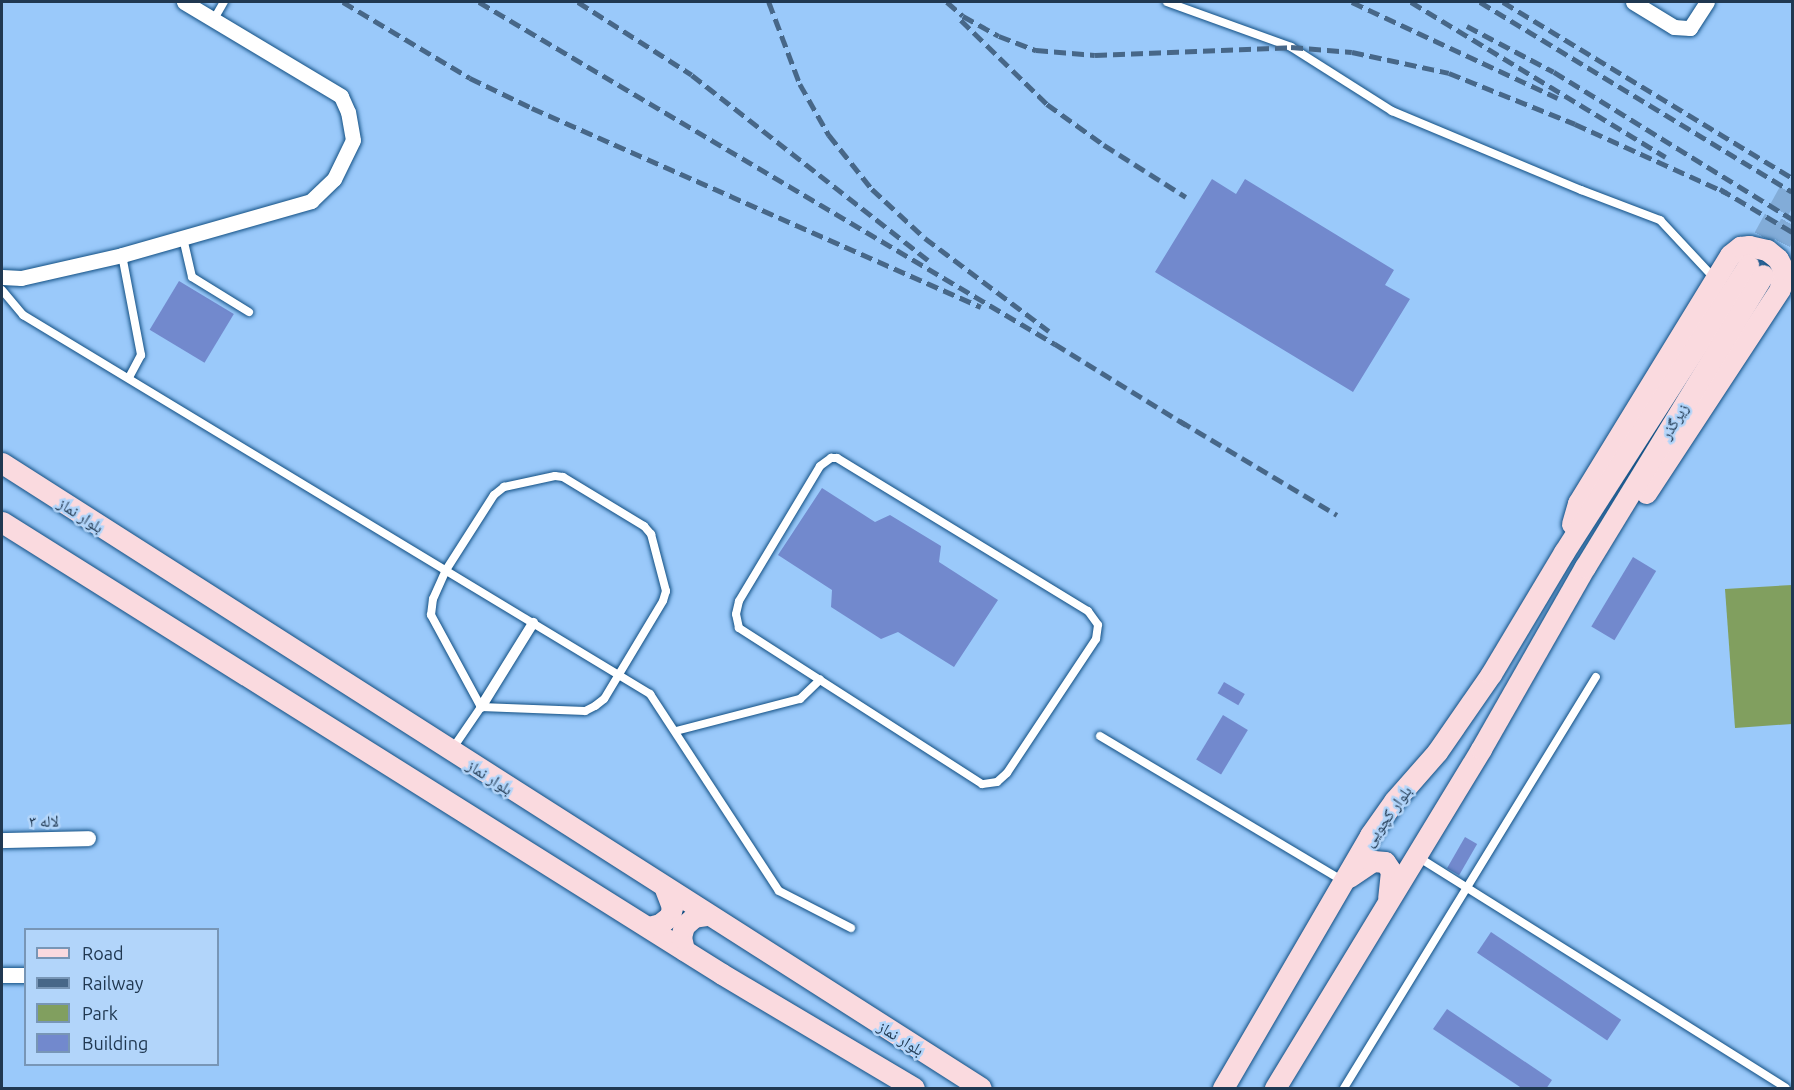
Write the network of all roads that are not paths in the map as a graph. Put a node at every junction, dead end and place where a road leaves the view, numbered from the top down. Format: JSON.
{"nodes":[{"id":1,"x":184,"y":2,"type":"edge"},
{"id":2,"x":224,"y":2,"type":"edge"},
{"id":3,"x":1167,"y":2,"type":"edge"},
{"id":4,"x":1633,"y":2,"type":"edge"},
{"id":5,"x":1707,"y":2,"type":"edge"},
{"id":6,"x":214,"y":19,"type":"junction"},
{"id":7,"x":183,"y":238,"type":"junction"},
{"id":8,"x":122,"y":255,"type":"junction"},
{"id":9,"x":2,"y":277,"type":"edge"},
{"id":10,"x":1715,"y":280,"type":"junction"},
{"id":11,"x":2,"y":290,"type":"edge"},
{"id":12,"x":249,"y":312,"type":"dead end"},
{"id":13,"x":129,"y":378,"type":"junction"},
{"id":14,"x":2,"y":463,"type":"edge"},
{"id":15,"x":2,"y":522,"type":"edge"},
{"id":16,"x":1564,"y":552,"type":"junction"},
{"id":17,"x":1585,"y":567,"type":"junction"},
{"id":18,"x":446,"y":570,"type":"junction"},
{"id":19,"x":533,"y":623,"type":"junction"},
{"id":20,"x":620,"y":675,"type":"junction"},
{"id":21,"x":1596,"y":677,"type":"dead end"},
{"id":22,"x":820,"y":680,"type":"junction"},
{"id":23,"x":481,"y":707,"type":"junction"},
{"id":24,"x":676,"y":731,"type":"junction"},
{"id":25,"x":1100,"y":736,"type":"dead end"},
{"id":26,"x":450,"y":751,"type":"junction"},
{"id":27,"x":88,"y":838,"type":"dead end"},
{"id":28,"x":2,"y":840,"type":"edge"},
{"id":29,"x":1416,"y":856,"type":"junction"},
{"id":30,"x":1343,"y":881,"type":"junction"},
{"id":31,"x":1466,"y":888,"type":"junction"},
{"id":32,"x":665,"y":889,"type":"junction"},
{"id":33,"x":1387,"y":902,"type":"junction"},
{"id":34,"x":706,"y":915,"type":"junction"},
{"id":35,"x":649,"y":927,"type":"junction"},
{"id":36,"x":851,"y":928,"type":"dead end"},
{"id":37,"x":684,"y":950,"type":"junction"},
{"id":38,"x":2,"y":975,"type":"edge"},
{"id":39,"x":24,"y":975,"type":"edge"},
{"id":40,"x":914,"y":1089,"type":"edge"},
{"id":41,"x":981,"y":1089,"type":"edge"},
{"id":42,"x":1223,"y":1089,"type":"edge"},
{"id":43,"x":1275,"y":1089,"type":"edge"},
{"id":44,"x":1344,"y":1089,"type":"edge"},
{"id":45,"x":1786,"y":1089,"type":"edge"}],
"edges":[{"from":1,"to":6,"type":"street"},
{"from":2,"to":6,"type":"lane"},
{"from":3,"to":10,"type":"lane"},
{"from":4,"to":5,"type":"street"},
{"from":6,"to":7,"type":"street"},
{"from":7,"to":8,"type":"street"},
{"from":7,"to":12,"type":"lane"},
{"from":8,"to":9,"type":"street"},
{"from":8,"to":13,"type":"lane"},
{"from":10,"to":16,"type":"main road"},
{"from":10,"to":17,"type":"main road"},
{"from":11,"to":13,"type":"lane"},
{"from":13,"to":18,"type":"lane"},
{"from":14,"to":26,"type":"main road","name":"بلوار نماز"},
{"from":15,"to":35,"type":"main road"},
{"from":16,"to":17,"type":"main road","name":"زیرگذر"},
{"from":16,"to":30,"type":"main road","name":"بلوار کچویی"},
{"from":17,"to":29,"type":"main road"},
{"from":18,"to":19,"type":"lane"},
{"from":18,"to":20,"type":"lane"},
{"from":18,"to":23,"type":"lane"},
{"from":19,"to":20,"type":"lane"},
{"from":19,"to":23,"type":"street"},
{"from":20,"to":23,"type":"lane"},
{"from":20,"to":24,"type":"lane"},
{"from":21,"to":31,"type":"lane"},
{"from":22,"to":22,"type":"lane"},
{"from":22,"to":24,"type":"lane"},
{"from":23,"to":26,"type":"lane"},
{"from":24,"to":36,"type":"lane"},
{"from":25,"to":30,"type":"lane"},
{"from":26,"to":32,"type":"main road","name":"بلوار نماز"},
{"from":27,"to":28,"type":"street","name":"لاله ۳"},
{"from":29,"to":31,"type":"lane"},
{"from":29,"to":33,"type":"main road"},
{"from":30,"to":33,"type":"main road"},
{"from":30,"to":42,"type":"main road","name":"بلوار کچویی"},
{"from":31,"to":44,"type":"lane"},
{"from":31,"to":45,"type":"lane"},
{"from":32,"to":34,"type":"main road","name":"بلوار نماز"},
{"from":32,"to":35,"type":"main road"},
{"from":33,"to":43,"type":"main road"},
{"from":34,"to":37,"type":"main road"},
{"from":34,"to":41,"type":"main road","name":"بلوار نماز"},
{"from":35,"to":37,"type":"main road"},
{"from":37,"to":40,"type":"main road"},
{"from":38,"to":39,"type":"street"}]}
